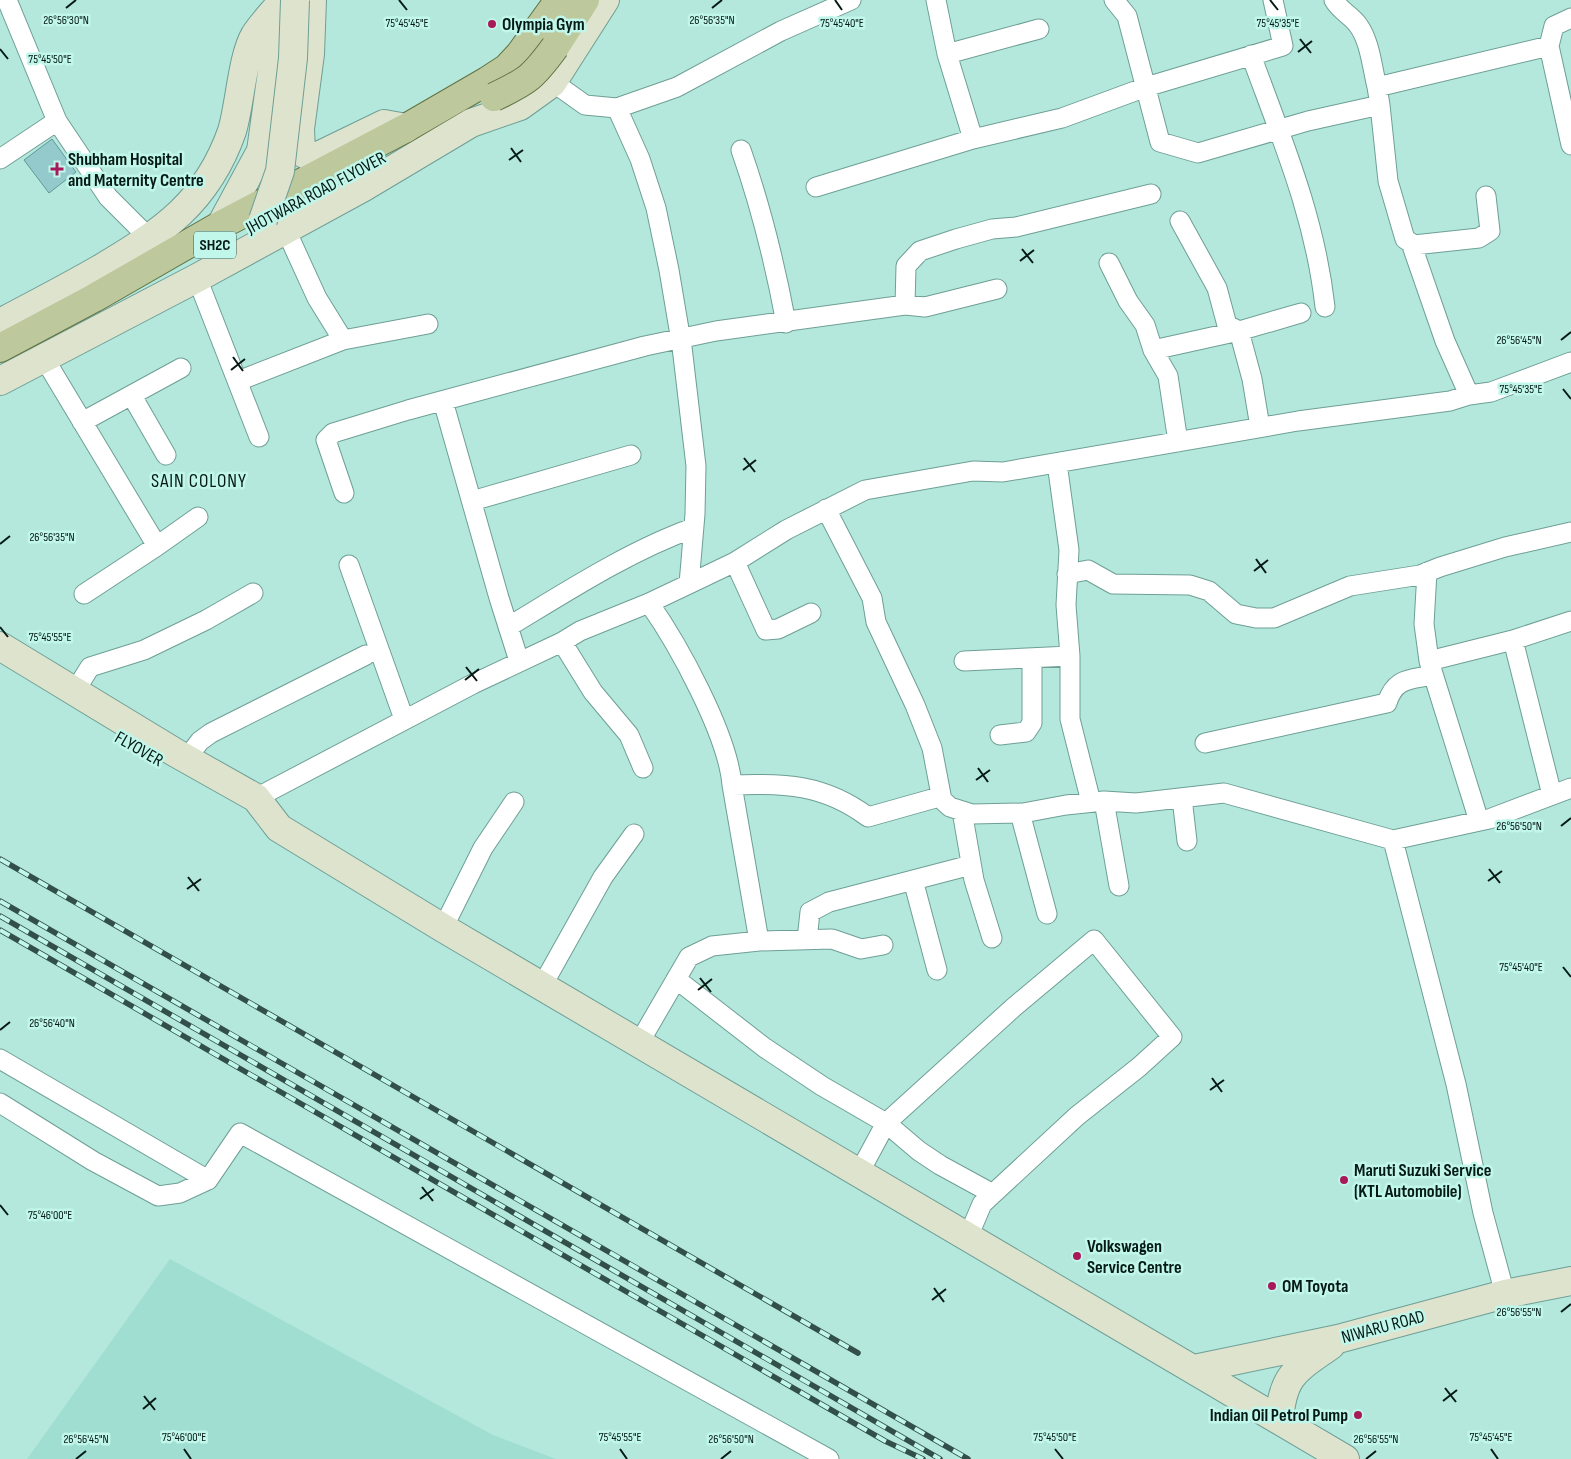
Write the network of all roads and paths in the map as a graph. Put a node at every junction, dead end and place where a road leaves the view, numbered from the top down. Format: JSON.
{"nodes":[{"id":1,"x":7,"y":0,"type":"edge"},
{"id":2,"x":312,"y":0,"type":"edge"},
{"id":3,"x":559,"y":0,"type":"edge"},
{"id":4,"x":585,"y":0,"type":"edge"},
{"id":5,"x":605,"y":0,"type":"edge"},
{"id":6,"x":847,"y":0,"type":"edge"},
{"id":7,"x":936,"y":0,"type":"edge"},
{"id":8,"x":1114,"y":0,"type":"edge"},
{"id":9,"x":1273,"y":0,"type":"edge"},
{"id":10,"x":1334,"y":0,"type":"edge"},
{"id":11,"x":286,"y":1,"type":"edge"},
{"id":12,"x":1571,"y":18,"type":"edge"},
{"id":13,"x":1039,"y":29,"type":"dead end"},
{"id":14,"x":547,"y":38,"type":"junction"},
{"id":15,"x":1549,"y":46,"type":"junction"},
{"id":16,"x":520,"y":54,"type":"junction"},
{"id":17,"x":947,"y":54,"type":"junction"},
{"id":18,"x":1252,"y":55,"type":"junction"},
{"id":19,"x":552,"y":82,"type":"junction"},
{"id":20,"x":1146,"y":87,"type":"junction"},
{"id":21,"x":490,"y":89,"type":"junction"},
{"id":22,"x":1378,"y":96,"type":"junction"},
{"id":23,"x":617,"y":108,"type":"junction"},
{"id":24,"x":56,"y":121,"type":"junction"},
{"id":25,"x":406,"y":128,"type":"junction"},
{"id":26,"x":1278,"y":129,"type":"junction"},
{"id":27,"x":973,"y":139,"type":"junction"},
{"id":28,"x":1571,"y":145,"type":"edge"},
{"id":29,"x":741,"y":150,"type":"dead end"},
{"id":30,"x":0,"y":159,"type":"edge"},
{"id":31,"x":816,"y":187,"type":"dead end"},
{"id":32,"x":1152,"y":194,"type":"dead end"},
{"id":33,"x":1486,"y":196,"type":"dead end"},
{"id":34,"x":1180,"y":221,"type":"dead end"},
{"id":35,"x":274,"y":224,"type":"junction"},
{"id":36,"x":221,"y":225,"type":"junction"},
{"id":37,"x":150,"y":239,"type":"junction"},
{"id":38,"x":1411,"y":243,"type":"junction"},
{"id":39,"x":1108,"y":263,"type":"dead end"},
{"id":40,"x":197,"y":278,"type":"junction"},
{"id":41,"x":997,"y":290,"type":"dead end"},
{"id":42,"x":905,"y":305,"type":"junction"},
{"id":43,"x":1325,"y":307,"type":"dead end"},
{"id":44,"x":1301,"y":313,"type":"dead end"},
{"id":45,"x":0,"y":323,"type":"edge"},
{"id":46,"x":786,"y":323,"type":"junction"},
{"id":47,"x":428,"y":324,"type":"dead end"},
{"id":48,"x":1239,"y":331,"type":"junction"},
{"id":49,"x":680,"y":338,"type":"junction"},
{"id":50,"x":343,"y":340,"type":"junction"},
{"id":51,"x":0,"y":348,"type":"edge"},
{"id":52,"x":1153,"y":350,"type":"junction"},
{"id":53,"x":44,"y":358,"type":"junction"},
{"id":54,"x":0,"y":362,"type":"edge"},
{"id":55,"x":1571,"y":362,"type":"edge"},
{"id":56,"x":181,"y":368,"type":"dead end"},
{"id":57,"x":0,"y":381,"type":"edge"},
{"id":58,"x":238,"y":381,"type":"junction"},
{"id":59,"x":1469,"y":395,"type":"junction"},
{"id":60,"x":132,"y":396,"type":"junction"},
{"id":61,"x":443,"y":400,"type":"junction"},
{"id":62,"x":82,"y":422,"type":"junction"},
{"id":63,"x":1260,"y":427,"type":"junction"},
{"id":64,"x":259,"y":437,"type":"dead end"},
{"id":65,"x":1178,"y":442,"type":"junction"},
{"id":66,"x":166,"y":455,"type":"dead end"},
{"id":67,"x":631,"y":455,"type":"dead end"},
{"id":68,"x":1057,"y":463,"type":"junction"},
{"id":69,"x":344,"y":492,"type":"dead end"},
{"id":70,"x":472,"y":501,"type":"junction"},
{"id":71,"x":826,"y":509,"type":"junction"},
{"id":72,"x":198,"y":517,"type":"dead end"},
{"id":73,"x":693,"y":528,"type":"junction"},
{"id":74,"x":1571,"y":532,"type":"edge"},
{"id":75,"x":157,"y":546,"type":"junction"},
{"id":76,"x":735,"y":562,"type":"junction"},
{"id":77,"x":349,"y":565,"type":"dead end"},
{"id":78,"x":1427,"y":572,"type":"junction"},
{"id":79,"x":1067,"y":574,"type":"junction"},
{"id":80,"x":689,"y":584,"type":"junction"},
{"id":81,"x":253,"y":593,"type":"dead end"},
{"id":82,"x":84,"y":594,"type":"dead end"},
{"id":83,"x":649,"y":603,"type":"junction"},
{"id":84,"x":811,"y":613,"type":"dead end"},
{"id":85,"x":1571,"y":621,"type":"edge"},
{"id":86,"x":508,"y":627,"type":"junction"},
{"id":87,"x":1513,"y":640,"type":"junction"},
{"id":88,"x":562,"y":642,"type":"junction"},
{"id":89,"x":0,"y":646,"type":"edge"},
{"id":90,"x":366,"y":655,"type":"dead end"},
{"id":91,"x":1070,"y":656,"type":"junction"},
{"id":92,"x":1032,"y":658,"type":"junction"},
{"id":93,"x":520,"y":661,"type":"junction"},
{"id":94,"x":964,"y":661,"type":"dead end"},
{"id":95,"x":0,"y":668,"type":"edge"},
{"id":96,"x":1431,"y":668,"type":"junction"},
{"id":97,"x":75,"y":691,"type":"junction"},
{"id":98,"x":404,"y":719,"type":"junction"},
{"id":99,"x":1000,"y":735,"type":"dead end"},
{"id":100,"x":1205,"y":744,"type":"dead end"},
{"id":101,"x":186,"y":759,"type":"junction"},
{"id":102,"x":643,"y":768,"type":"dead end"},
{"id":103,"x":732,"y":784,"type":"junction"},
{"id":104,"x":1571,"y":788,"type":"edge"},
{"id":105,"x":1552,"y":795,"type":"junction"},
{"id":106,"x":1182,"y":798,"type":"junction"},
{"id":107,"x":942,"y":800,"type":"junction"},
{"id":108,"x":245,"y":801,"type":"junction"},
{"id":109,"x":514,"y":802,"type":"dead end"},
{"id":110,"x":1097,"y":802,"type":"junction"},
{"id":111,"x":962,"y":811,"type":"junction"},
{"id":112,"x":1020,"y":813,"type":"junction"},
{"id":113,"x":1478,"y":821,"type":"junction"},
{"id":114,"x":634,"y":834,"type":"dead end"},
{"id":115,"x":1393,"y":840,"type":"junction"},
{"id":116,"x":1187,"y":841,"type":"dead end"},
{"id":117,"x":970,"y":865,"type":"junction"},
{"id":118,"x":913,"y":880,"type":"junction"},
{"id":119,"x":1119,"y":886,"type":"dead end"},
{"id":120,"x":1047,"y":914,"type":"dead end"},
{"id":121,"x":443,"y":928,"type":"junction"},
{"id":122,"x":992,"y":938,"type":"dead end"},
{"id":123,"x":807,"y":940,"type":"junction"},
{"id":124,"x":758,"y":941,"type":"junction"},
{"id":125,"x":883,"y":945,"type":"dead end"},
{"id":126,"x":937,"y":970,"type":"dead end"},
{"id":127,"x":676,"y":979,"type":"junction"},
{"id":128,"x":542,"y":986,"type":"junction"},
{"id":129,"x":639,"y":1043,"type":"junction"},
{"id":130,"x":0,"y":1059,"type":"edge"},
{"id":131,"x":0,"y":1103,"type":"edge"},
{"id":132,"x":886,"y":1123,"type":"junction"},
{"id":133,"x":859,"y":1172,"type":"junction"},
{"id":134,"x":208,"y":1180,"type":"junction"},
{"id":135,"x":993,"y":1194,"type":"junction"},
{"id":136,"x":968,"y":1237,"type":"junction"},
{"id":137,"x":1571,"y":1281,"type":"edge"},
{"id":138,"x":1505,"y":1294,"type":"junction"},
{"id":139,"x":1338,"y":1339,"type":"junction"},
{"id":140,"x":1194,"y":1369,"type":"junction"},
{"id":141,"x":1279,"y":1420,"type":"junction"},
{"id":142,"x":829,"y":1459,"type":"edge"},
{"id":143,"x":1345,"y":1459,"type":"edge"}],
"edges":[{"from":1,"to":24,"type":"street"},
{"from":2,"to":25,"type":"main road"},
{"from":3,"to":14,"type":"main road"},
{"from":4,"to":14,"type":"main road","number":"SH2C"},
{"from":5,"to":19,"type":"main road"},
{"from":6,"to":23,"type":"street"},
{"from":7,"to":17,"type":"street"},
{"from":8,"to":20,"type":"street"},
{"from":9,"to":18,"type":"street"},
{"from":10,"to":22,"type":"street"},
{"from":11,"to":35,"type":"main road","bridge":true},
{"from":11,"to":36,"type":"main road"},
{"from":11,"to":37,"type":"main road"},
{"from":12,"to":15,"type":"street"},
{"from":13,"to":17,"type":"street"},
{"from":14,"to":16,"type":"main road","number":"SH2C"},
{"from":14,"to":21,"type":"main road","number":"SH2C","bridge":true},
{"from":15,"to":22,"type":"street"},
{"from":15,"to":28,"type":"street"},
{"from":16,"to":19,"type":"street"},
{"from":16,"to":21,"type":"main road","number":"SH2C"},
{"from":17,"to":27,"type":"street"},
{"from":18,"to":20,"type":"street"},
{"from":18,"to":26,"type":"street"},
{"from":19,"to":23,"type":"street"},
{"from":19,"to":35,"type":"main road"},
{"from":20,"to":26,"type":"street"},
{"from":20,"to":27,"type":"street"},
{"from":21,"to":25,"type":"main road","name":"JHOTWARA ROAD FLYOVER"},
{"from":21,"to":35,"type":"main road","name":"JHOTWARA ROAD FLYOVER","number":"SH2C"},
{"from":22,"to":26,"type":"street"},
{"from":22,"to":38,"type":"street"},
{"from":23,"to":49,"type":"street"},
{"from":24,"to":30,"type":"street"},
{"from":24,"to":37,"type":"street"},
{"from":25,"to":36,"type":"main road","name":"JHOTWARA ROAD FLYOVER"},
{"from":26,"to":43,"type":"street"},
{"from":27,"to":31,"type":"street"},
{"from":29,"to":46,"type":"street"},
{"from":32,"to":42,"type":"street"},
{"from":33,"to":38,"type":"street"},
{"from":34,"to":48,"type":"street"},
{"from":35,"to":40,"type":"main road"},
{"from":35,"to":50,"type":"street"},
{"from":35,"to":54,"type":"main road","name":"JHOTWARA ROAD FLYOVER","number":"SH2C"},
{"from":36,"to":51,"type":"main road","name":"JHOTWARA ROAD FLYOVER"},
{"from":37,"to":45,"type":"main road"},
{"from":38,"to":59,"type":"street"},
{"from":39,"to":52,"type":"street"},
{"from":40,"to":53,"type":"main road"},
{"from":40,"to":58,"type":"street"},
{"from":41,"to":42,"type":"street"},
{"from":42,"to":46,"type":"street"},
{"from":44,"to":48,"type":"street"},
{"from":46,"to":49,"type":"street"},
{"from":47,"to":50,"type":"street"},
{"from":48,"to":52,"type":"street"},
{"from":48,"to":63,"type":"street"},
{"from":49,"to":61,"type":"street"},
{"from":49,"to":73,"type":"street"},
{"from":50,"to":58,"type":"street"},
{"from":52,"to":65,"type":"street"},
{"from":53,"to":57,"type":"main road"},
{"from":53,"to":62,"type":"street"},
{"from":55,"to":59,"type":"street"},
{"from":56,"to":60,"type":"street"},
{"from":58,"to":64,"type":"street"},
{"from":59,"to":63,"type":"street"},
{"from":60,"to":62,"type":"street"},
{"from":60,"to":66,"type":"street"},
{"from":61,"to":69,"type":"street"},
{"from":61,"to":70,"type":"street"},
{"from":62,"to":75,"type":"street"},
{"from":63,"to":65,"type":"street"},
{"from":65,"to":68,"type":"street"},
{"from":67,"to":70,"type":"street"},
{"from":68,"to":71,"type":"street"},
{"from":68,"to":79,"type":"street"},
{"from":70,"to":86,"type":"street"},
{"from":71,"to":76,"type":"street"},
{"from":71,"to":107,"type":"street"},
{"from":72,"to":75,"type":"street"},
{"from":73,"to":80,"type":"street"},
{"from":73,"to":86,"type":"street"},
{"from":74,"to":78,"type":"street"},
{"from":75,"to":82,"type":"street"},
{"from":76,"to":80,"type":"street"},
{"from":76,"to":84,"type":"street"},
{"from":77,"to":98,"type":"street"},
{"from":78,"to":79,"type":"street"},
{"from":78,"to":96,"type":"street"},
{"from":79,"to":91,"type":"street"},
{"from":80,"to":83,"type":"street"},
{"from":81,"to":97,"type":"street"},
{"from":83,"to":88,"type":"street"},
{"from":83,"to":103,"type":"street"},
{"from":85,"to":87,"type":"street"},
{"from":86,"to":93,"type":"street"},
{"from":87,"to":96,"type":"street"},
{"from":87,"to":105,"type":"street"},
{"from":88,"to":93,"type":"street"},
{"from":88,"to":102,"type":"street"},
{"from":89,"to":97,"type":"main road"},
{"from":90,"to":101,"type":"street"},
{"from":91,"to":92,"type":"street"},
{"from":91,"to":110,"type":"street"},
{"from":92,"to":94,"type":"street"},
{"from":92,"to":99,"type":"street"},
{"from":93,"to":98,"type":"street"},
{"from":95,"to":108,"type":"main road","name":"FLYOVER"},
{"from":96,"to":100,"type":"street"},
{"from":96,"to":113,"type":"street"},
{"from":97,"to":101,"type":"main road"},
{"from":98,"to":108,"type":"street"},
{"from":101,"to":108,"type":"main road"},
{"from":103,"to":107,"type":"street"},
{"from":103,"to":124,"type":"street"},
{"from":104,"to":105,"type":"street"},
{"from":105,"to":113,"type":"street"},
{"from":106,"to":110,"type":"street"},
{"from":106,"to":115,"type":"street"},
{"from":106,"to":116,"type":"street"},
{"from":107,"to":111,"type":"street"},
{"from":108,"to":121,"type":"main road"},
{"from":109,"to":121,"type":"street"},
{"from":110,"to":112,"type":"street"},
{"from":110,"to":119,"type":"street"},
{"from":111,"to":112,"type":"street"},
{"from":111,"to":117,"type":"street"},
{"from":112,"to":120,"type":"street"},
{"from":113,"to":115,"type":"street"},
{"from":114,"to":128,"type":"street"},
{"from":115,"to":138,"type":"street"},
{"from":117,"to":118,"type":"street"},
{"from":117,"to":122,"type":"street"},
{"from":118,"to":123,"type":"street"},
{"from":118,"to":126,"type":"street"},
{"from":121,"to":128,"type":"main road"},
{"from":123,"to":124,"type":"street"},
{"from":123,"to":125,"type":"street"},
{"from":124,"to":127,"type":"street"},
{"from":127,"to":129,"type":"street"},
{"from":127,"to":132,"type":"street"},
{"from":128,"to":129,"type":"main road"},
{"from":129,"to":133,"type":"main road"},
{"from":130,"to":134,"type":"street"},
{"from":131,"to":134,"type":"street"},
{"from":132,"to":133,"type":"street"},
{"from":132,"to":135,"type":"street"},
{"from":132,"to":135,"type":"street"},
{"from":133,"to":136,"type":"main road"},
{"from":134,"to":142,"type":"street"},
{"from":135,"to":136,"type":"street"},
{"from":136,"to":140,"type":"main road"},
{"from":137,"to":138,"type":"main road","name":"NIWARU ROAD"},
{"from":138,"to":139,"type":"main road","name":"NIWARU ROAD"},
{"from":139,"to":140,"type":"main road","name":"NIWARU ROAD"},
{"from":139,"to":141,"type":"main road"},
{"from":140,"to":141,"type":"main road"},
{"from":141,"to":143,"type":"main road"}]}
